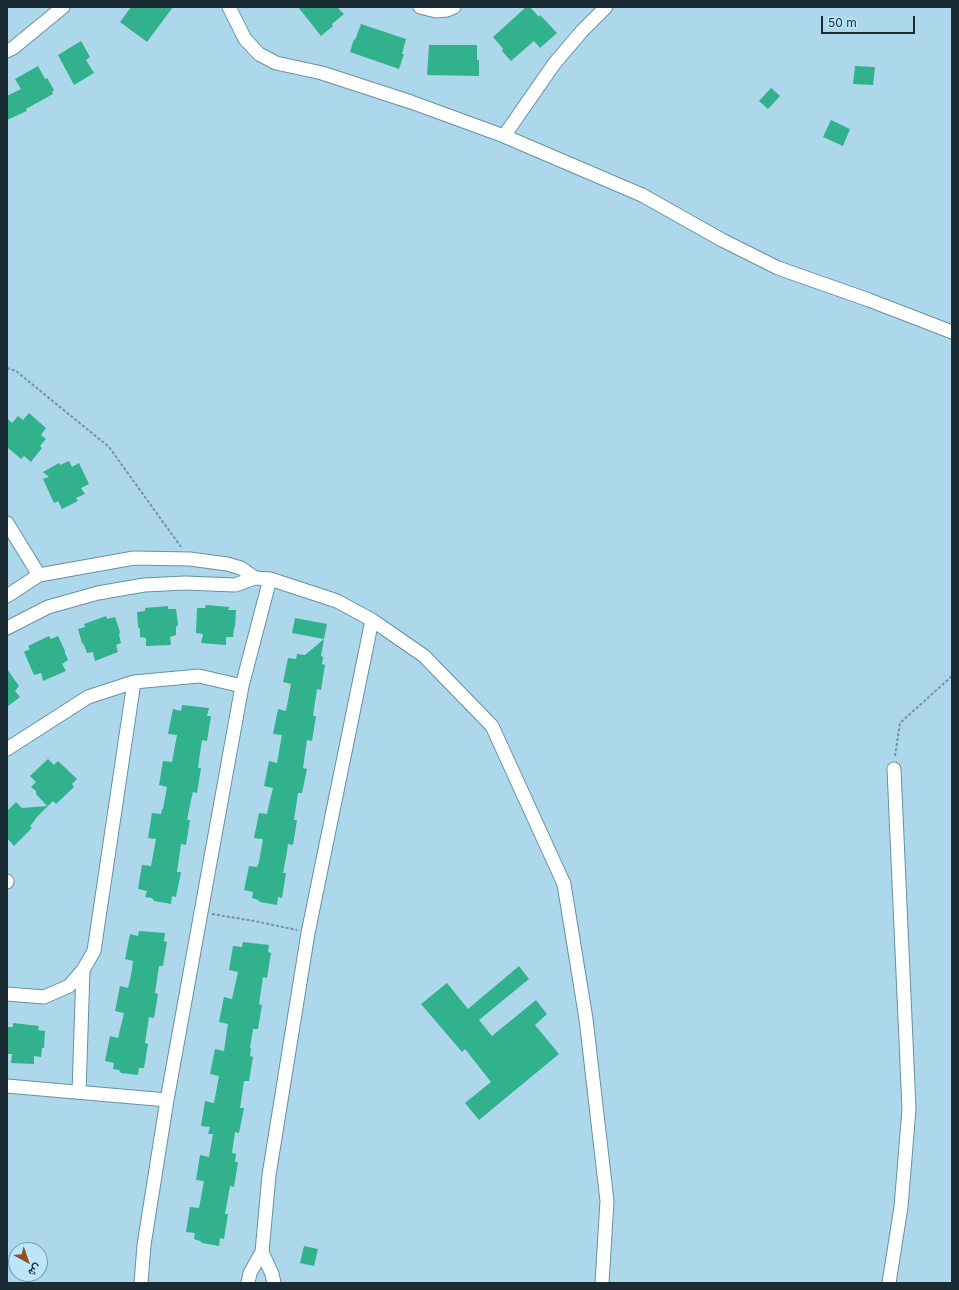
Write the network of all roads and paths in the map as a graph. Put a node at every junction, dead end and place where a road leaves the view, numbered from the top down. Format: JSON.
{"nodes":[{"id":1,"x":63,"y":7,"type":"edge"},
{"id":2,"x":229,"y":7,"type":"edge"},
{"id":3,"x":420,"y":7,"type":"edge"},
{"id":4,"x":454,"y":7,"type":"edge"},
{"id":5,"x":606,"y":7,"type":"edge"},
{"id":6,"x":7,"y":51,"type":"edge"},
{"id":7,"x":504,"y":136,"type":"junction"},
{"id":8,"x":952,"y":332,"type":"edge"},
{"id":9,"x":7,"y":368,"type":"edge"},
{"id":10,"x":7,"y":524,"type":"edge"},
{"id":11,"x":190,"y":559,"type":"junction"},
{"id":12,"x":39,"y":576,"type":"junction"},
{"id":13,"x":255,"y":578,"type":"junction"},
{"id":14,"x":270,"y":579,"type":"junction"},
{"id":15,"x":7,"y":596,"type":"edge"},
{"id":16,"x":372,"y":620,"type":"junction"},
{"id":17,"x":7,"y":628,"type":"edge"},
{"id":18,"x":952,"y":676,"type":"edge"},
{"id":19,"x":134,"y":682,"type":"junction"},
{"id":20,"x":242,"y":686,"type":"junction"},
{"id":21,"x":7,"y":749,"type":"edge"},
{"id":22,"x":894,"y":769,"type":"joint"},
{"id":23,"x":201,"y":912,"type":"junction"},
{"id":24,"x":308,"y":932,"type":"junction"},
{"id":25,"x":83,"y":970,"type":"junction"},
{"id":26,"x":7,"y":994,"type":"edge"},
{"id":27,"x":7,"y":1086,"type":"edge"},
{"id":28,"x":79,"y":1092,"type":"junction"},
{"id":29,"x":167,"y":1100,"type":"junction"},
{"id":30,"x":262,"y":1252,"type":"junction"},
{"id":31,"x":141,"y":1283,"type":"edge"},
{"id":32,"x":248,"y":1283,"type":"edge"},
{"id":33,"x":274,"y":1283,"type":"edge"},
{"id":34,"x":602,"y":1283,"type":"edge"},
{"id":35,"x":889,"y":1283,"type":"edge"}],
"edges":[{"from":1,"to":6,"type":"street"},
{"from":2,"to":7,"type":"street"},
{"from":3,"to":4,"type":"street"},
{"from":5,"to":7,"type":"street"},
{"from":7,"to":8,"type":"street"},
{"from":9,"to":11,"type":"path"},
{"from":10,"to":12,"type":"street"},
{"from":11,"to":12,"type":"street"},
{"from":11,"to":13,"type":"street"},
{"from":12,"to":15,"type":"street"},
{"from":13,"to":14,"type":"street"},
{"from":13,"to":17,"type":"street"},
{"from":14,"to":16,"type":"street"},
{"from":14,"to":20,"type":"street"},
{"from":16,"to":24,"type":"street"},
{"from":16,"to":34,"type":"street"},
{"from":18,"to":22,"type":"path"},
{"from":19,"to":20,"type":"street"},
{"from":19,"to":21,"type":"street"},
{"from":19,"to":25,"type":"street"},
{"from":20,"to":23,"type":"street"},
{"from":22,"to":35,"type":"street"},
{"from":23,"to":24,"type":"path"},
{"from":23,"to":29,"type":"street"},
{"from":24,"to":30,"type":"street"},
{"from":25,"to":26,"type":"street"},
{"from":25,"to":28,"type":"street"},
{"from":27,"to":28,"type":"street"},
{"from":28,"to":29,"type":"street"},
{"from":29,"to":31,"type":"street"},
{"from":30,"to":32,"type":"street"},
{"from":30,"to":33,"type":"street"}]}
